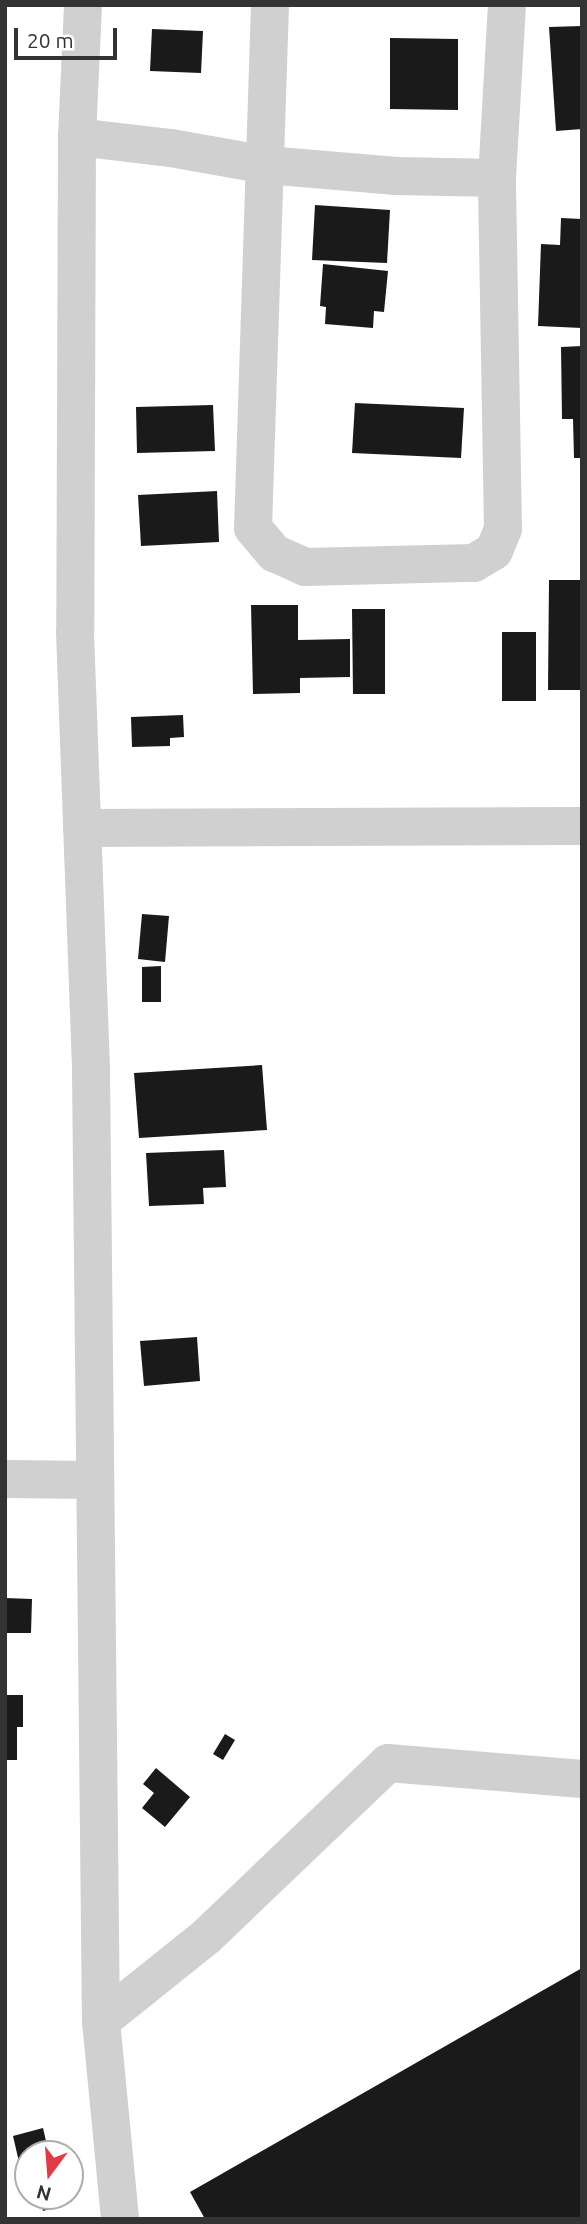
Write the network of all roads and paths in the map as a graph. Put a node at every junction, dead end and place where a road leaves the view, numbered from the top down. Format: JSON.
{"nodes":[{"id":1,"x":83,"y":5,"type":"edge"},
{"id":2,"x":270,"y":5,"type":"edge"},
{"id":3,"x":507,"y":5,"type":"edge"},
{"id":4,"x":77,"y":137,"type":"junction"},
{"id":5,"x":267,"y":165,"type":"junction"},
{"id":6,"x":497,"y":178,"type":"junction"},
{"id":7,"x":582,"y":826,"type":"edge"},
{"id":8,"x":82,"y":828,"type":"junction"},
{"id":9,"x":5,"y":1479,"type":"edge"},
{"id":10,"x":94,"y":1480,"type":"junction"},
{"id":11,"x":582,"y":1779,"type":"edge"},
{"id":12,"x":100,"y":2021,"type":"junction"},
{"id":13,"x":120,"y":2219,"type":"edge"}],
"edges":[{"from":1,"to":4,"type":"street"},
{"from":2,"to":5,"type":"street"},
{"from":3,"to":6,"type":"street"},
{"from":4,"to":5,"type":"street"},
{"from":4,"to":8,"type":"street"},
{"from":5,"to":6,"type":"street"},
{"from":5,"to":6,"type":"street"},
{"from":7,"to":8,"type":"street"},
{"from":8,"to":10,"type":"street"},
{"from":9,"to":10,"type":"street"},
{"from":10,"to":12,"type":"street"},
{"from":11,"to":12,"type":"street"},
{"from":12,"to":13,"type":"street"}]}
